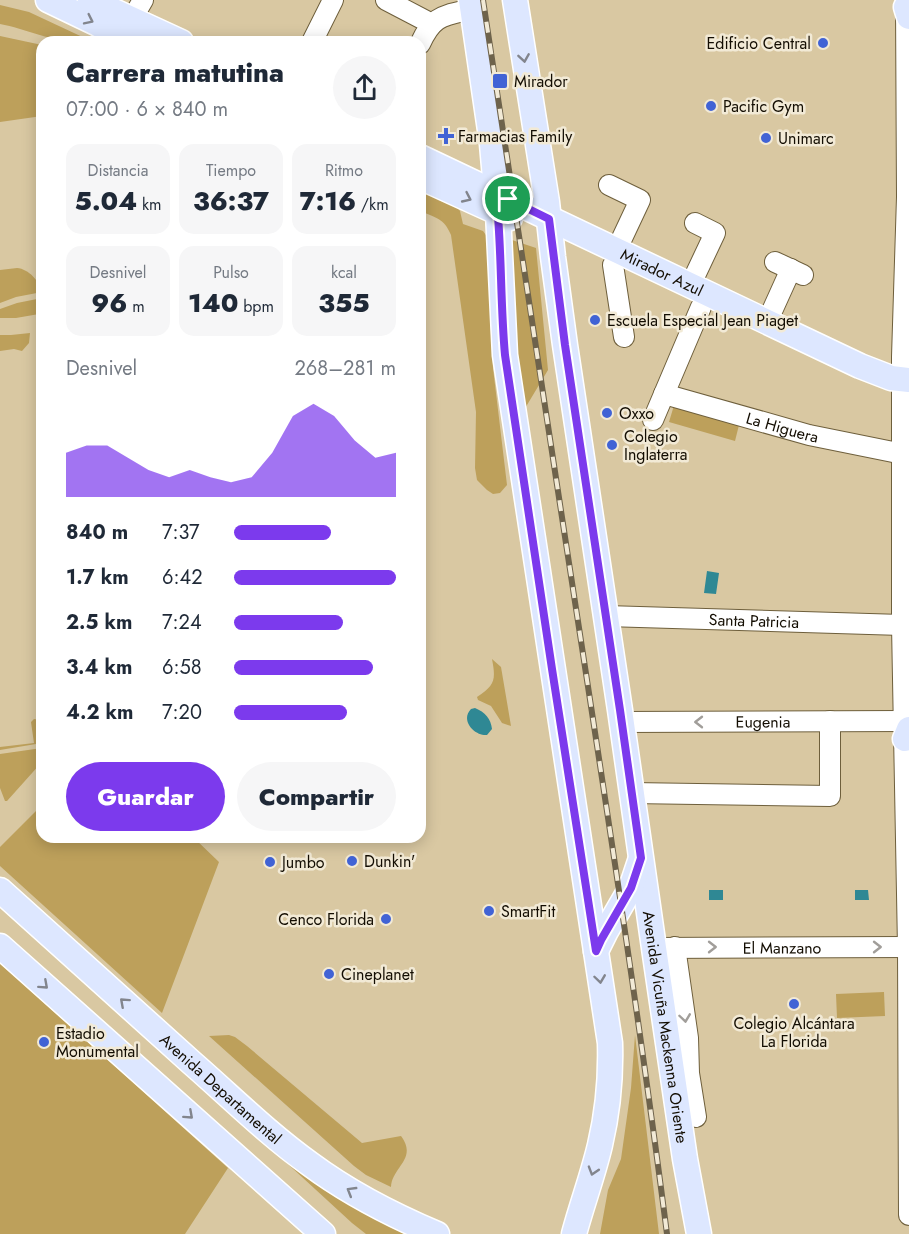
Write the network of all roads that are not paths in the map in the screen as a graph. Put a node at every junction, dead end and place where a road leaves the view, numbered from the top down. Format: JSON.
{"nodes":[{"id":1,"x":48,"y":0,"type":"edge"},
{"id":2,"x":90,"y":0,"type":"edge"},
{"id":3,"x":333,"y":0,"type":"edge"},
{"id":4,"x":386,"y":0,"type":"edge"},
{"id":5,"x":515,"y":0,"type":"edge"},
{"id":6,"x":472,"y":4,"type":"edge"},
{"id":7,"x":907,"y":8,"type":"edge"},
{"id":8,"x":135,"y":20,"type":"edge"},
{"id":9,"x":432,"y":24,"type":"junction"},
{"id":10,"x":168,"y":36,"type":"edge"},
{"id":11,"x":315,"y":36,"type":"edge"},
{"id":12,"x":424,"y":36,"type":"edge"},
{"id":13,"x":492,"y":144,"type":"junction"},
{"id":14,"x":426,"y":160,"type":"edge"},
{"id":15,"x":449,"y":170,"type":"junction"},
{"id":16,"x":426,"y":179,"type":"edge"},
{"id":17,"x":609,"y":185,"type":"dead end"},
{"id":18,"x":497,"y":203,"type":"junction"},
{"id":19,"x":695,"y":223,"type":"dead end"},
{"id":20,"x":550,"y":228,"type":"junction"},
{"id":21,"x":614,"y":258,"type":"junction"},
{"id":22,"x":790,"y":269,"type":"dead end"},
{"id":23,"x":695,"y":296,"type":"junction"},
{"id":24,"x":767,"y":322,"type":"junction"},
{"id":25,"x":624,"y":337,"type":"dead end"},
{"id":26,"x":906,"y":386,"type":"edge"},
{"id":27,"x":664,"y":394,"type":"junction"},
{"id":28,"x":653,"y":420,"type":"dead end"},
{"id":29,"x":903,"y":454,"type":"junction"},
{"id":30,"x":606,"y":616,"type":"junction"},
{"id":31,"x":902,"y":625,"type":"junction"},
{"id":32,"x":830,"y":721,"type":"junction"},
{"id":33,"x":621,"y":722,"type":"junction"},
{"id":34,"x":906,"y":730,"type":"edge"},
{"id":35,"x":631,"y":793,"type":"junction"},
{"id":36,"x":641,"y":858,"type":"junction"},
{"id":37,"x":0,"y":890,"type":"edge"},
{"id":38,"x":0,"y":946,"type":"edge"},
{"id":39,"x":664,"y":947,"type":"junction"},
{"id":40,"x":908,"y":947,"type":"edge"},
{"id":41,"x":596,"y":951,"type":"junction"},
{"id":42,"x":696,"y":1117,"type":"joint"},
{"id":43,"x":685,"y":1159,"type":"junction"},
{"id":44,"x":909,"y":1215,"type":"edge"},
{"id":45,"x":323,"y":1234,"type":"edge"},
{"id":46,"x":437,"y":1234,"type":"edge"},
{"id":47,"x":574,"y":1234,"type":"edge"},
{"id":48,"x":699,"y":1234,"type":"edge"}],
"edges":[{"from":1,"to":8,"type":"main road","one_way":true},
{"from":2,"to":8,"type":"main road"},
{"from":3,"to":11,"type":"street"},
{"from":4,"to":9,"type":"street"},
{"from":5,"to":20,"type":"main road","name":"Avenida Vicuña Mackenna Oriente","one_way":true},
{"from":6,"to":9,"type":"street"},
{"from":6,"to":13,"type":"main road"},
{"from":7,"to":26,"type":"street"},
{"from":8,"to":10,"type":"main road"},
{"from":9,"to":12,"type":"street"},
{"from":13,"to":15,"type":"main road"},
{"from":13,"to":18,"type":"main road"},
{"from":14,"to":15,"type":"main road","name":"Mirador Azul"},
{"from":15,"to":18,"type":"main road","name":"Mirador Azul"},
{"from":16,"to":18,"type":"main road","name":"Mirador Azul","one_way":true},
{"from":17,"to":21,"type":"street"},
{"from":18,"to":20,"type":"main road","name":"Mirador Azul"},
{"from":18,"to":41,"type":"main road"},
{"from":19,"to":23,"type":"street"},
{"from":20,"to":21,"type":"main road","name":"Mirador Azul"},
{"from":20,"to":30,"type":"main road","name":"Avenida Vicuña Mackenna Oriente"},
{"from":21,"to":23,"type":"main road","name":"Mirador Azul"},
{"from":21,"to":25,"type":"street","name":"Mirador Azul"},
{"from":22,"to":24,"type":"street"},
{"from":23,"to":24,"type":"main road","name":"Mirador Azul"},
{"from":23,"to":26,"type":"main road","name":"Mirador Azul"},
{"from":23,"to":27,"type":"street"},
{"from":24,"to":26,"type":"main road","name":"Mirador Azul"},
{"from":26,"to":29,"type":"street"},
{"from":27,"to":28,"type":"street"},
{"from":27,"to":29,"type":"street","name":"La Higuera"},
{"from":29,"to":31,"type":"street"},
{"from":30,"to":31,"type":"street","name":"Santa Patricia"},
{"from":30,"to":33,"type":"main road","name":"Avenida Vicuña Mackenna Oriente"},
{"from":31,"to":34,"type":"street"},
{"from":32,"to":33,"type":"street","name":"Eugenia","one_way":true},
{"from":32,"to":34,"type":"street","name":"Eugenia"},
{"from":32,"to":35,"type":"street"},
{"from":33,"to":35,"type":"main road","name":"Avenida Vicuña Mackenna Oriente"},
{"from":34,"to":40,"type":"street"},
{"from":35,"to":36,"type":"main road","name":"Avenida Vicuña Mackenna Oriente"},
{"from":36,"to":39,"type":"main road","name":"Avenida Vicuña Mackenna Oriente"},
{"from":36,"to":41,"type":"main road"},
{"from":46,"to":37,"type":"main road","name":"Avenida Departamental","one_way":true},
{"from":38,"to":45,"type":"main road","one_way":true},
{"from":39,"to":40,"type":"street","name":"El Manzano","one_way":true},
{"from":39,"to":42,"type":"street","name":"Avenida Vicuña Mackenna Oriente","one_way":true},
{"from":39,"to":43,"type":"main road","name":"Avenida Vicuña Mackenna Oriente"},
{"from":40,"to":44,"type":"street"},
{"from":41,"to":47,"type":"main road","one_way":true},
{"from":42,"to":43,"type":"main road"},
{"from":43,"to":48,"type":"main road","name":"Avenida Vicuña Mackenna Oriente"}]}
